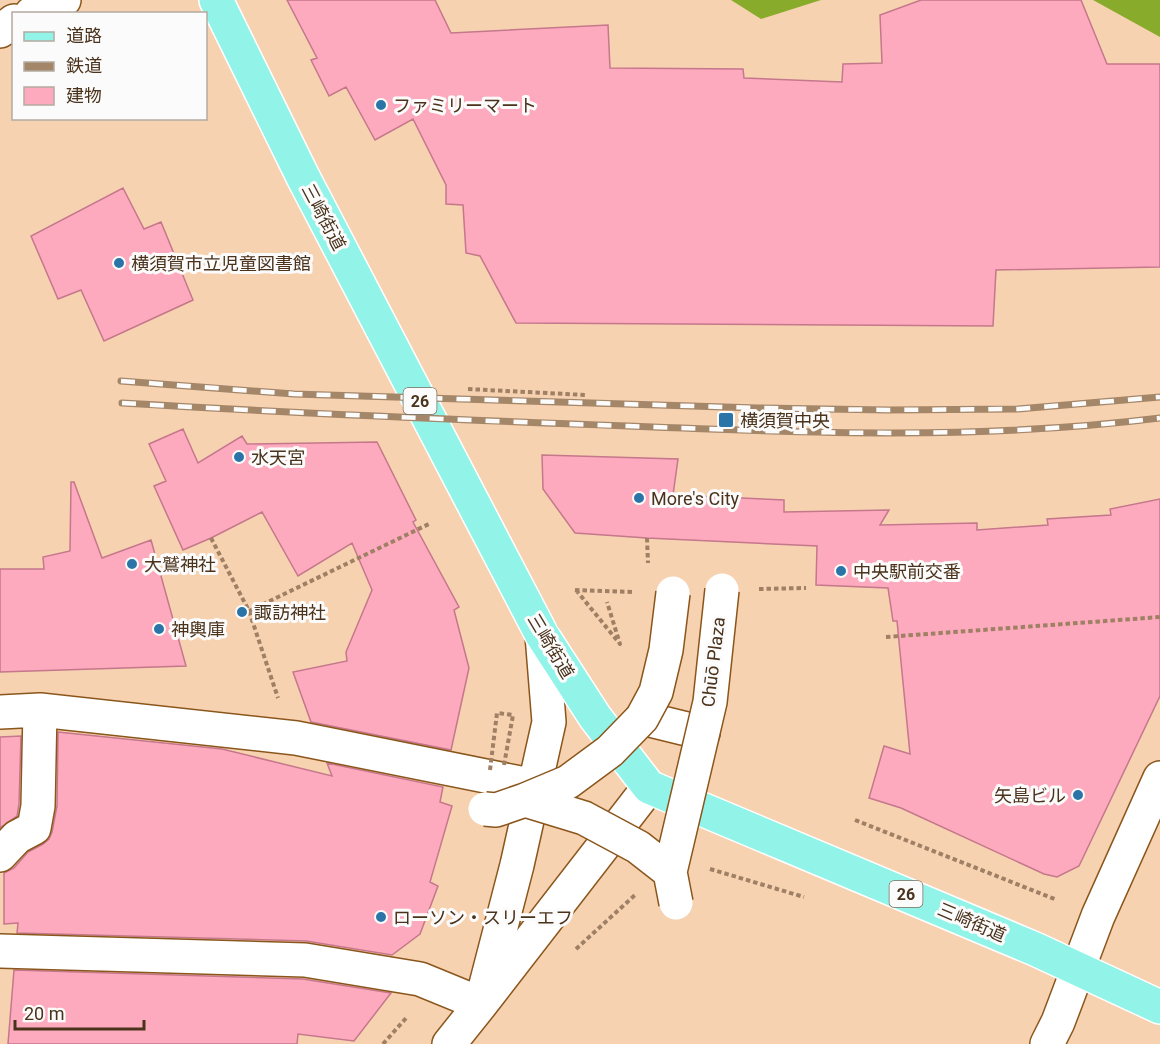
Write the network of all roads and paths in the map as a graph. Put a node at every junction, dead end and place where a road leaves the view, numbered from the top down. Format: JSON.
{"nodes":[{"id":1,"x":64,"y":0,"type":"edge"},
{"id":2,"x":216,"y":0,"type":"edge"},
{"id":3,"x":36,"y":12,"type":"edge"},
{"id":4,"x":468,"y":389,"type":"dead end"},
{"id":5,"x":585,"y":395,"type":"dead end"},
{"id":6,"x":431,"y":523,"type":"dead end"},
{"id":7,"x":211,"y":538,"type":"dead end"},
{"id":8,"x":806,"y":588,"type":"dead end"},
{"id":9,"x":736,"y":590,"type":"joint"},
{"id":10,"x":638,"y":592,"type":"dead end"},
{"id":11,"x":673,"y":593,"type":"dead end"},
{"id":12,"x":607,"y":602,"type":"dead end"},
{"id":13,"x":249,"y":611,"type":"junction"},
{"id":14,"x":1160,"y":617,"type":"edge"},
{"id":15,"x":542,"y":635,"type":"junction"},
{"id":16,"x":885,"y":637,"type":"dead end"},
{"id":17,"x":276,"y":693,"type":"dead end"},
{"id":18,"x":40,"y":710,"type":"junction"},
{"id":19,"x":0,"y":712,"type":"edge"},
{"id":20,"x":642,"y":718,"type":"junction"},
{"id":21,"x":703,"y":733,"type":"junction"},
{"id":22,"x":504,"y":766,"type":"dead end"},
{"id":23,"x":1160,"y":778,"type":"edge"},
{"id":24,"x":649,"y":787,"type":"junction"},
{"id":25,"x":530,"y":793,"type":"junction"},
{"id":26,"x":485,"y":809,"type":"joint"},
{"id":27,"x":855,"y":820,"type":"dead end"},
{"id":28,"x":0,"y":855,"type":"edge"},
{"id":29,"x":673,"y":887,"type":"junction"},
{"id":30,"x":807,"y":898,"type":"dead end"},
{"id":31,"x":1057,"y":900,"type":"dead end"},
{"id":32,"x":0,"y":951,"type":"edge"},
{"id":33,"x":571,"y":954,"type":"dead end"},
{"id":34,"x":1077,"y":969,"type":"junction"},
{"id":35,"x":482,"y":1004,"type":"junction"},
{"id":36,"x":1160,"y":1007,"type":"edge"},
{"id":37,"x":448,"y":1044,"type":"edge"},
{"id":38,"x":1047,"y":1044,"type":"edge"}],
"edges":[{"from":1,"to":3,"type":"street"},
{"from":2,"to":15,"type":"main road","name":"三崎街道","number":"26"},
{"from":4,"to":5,"type":"path"},
{"from":6,"to":13,"type":"path"},
{"from":7,"to":13,"type":"path"},
{"from":8,"to":9,"type":"path"},
{"from":9,"to":21,"type":"street","name":"Chūō Plaza","bridge":true},
{"from":10,"to":12,"type":"path"},
{"from":11,"to":20,"type":"street","bridge":true},
{"from":13,"to":17,"type":"path"},
{"from":14,"to":16,"type":"path"},
{"from":15,"to":24,"type":"main road","name":"三崎街道","number":"26"},
{"from":15,"to":25,"type":"street"},
{"from":18,"to":19,"type":"street"},
{"from":18,"to":25,"type":"street"},
{"from":18,"to":28,"type":"street"},
{"from":20,"to":21,"type":"street","name":"Chūō Plaza"},
{"from":20,"to":25,"type":"street","bridge":true},
{"from":21,"to":29,"type":"street","name":"Chūō Plaza","bridge":true},
{"from":22,"to":26,"type":"path","bridge":true},
{"from":23,"to":34,"type":"street"},
{"from":24,"to":34,"type":"main road","name":"三崎街道","number":"26"},
{"from":24,"to":35,"type":"street"},
{"from":25,"to":26,"type":"street","bridge":true},
{"from":25,"to":29,"type":"street","bridge":true},
{"from":25,"to":35,"type":"street"},
{"from":27,"to":31,"type":"path"},
{"from":29,"to":30,"type":"path"},
{"from":29,"to":33,"type":"path"},
{"from":32,"to":35,"type":"street"},
{"from":34,"to":36,"type":"main road","name":"三崎街道","number":"26"},
{"from":34,"to":38,"type":"street"},
{"from":35,"to":37,"type":"street"}]}
